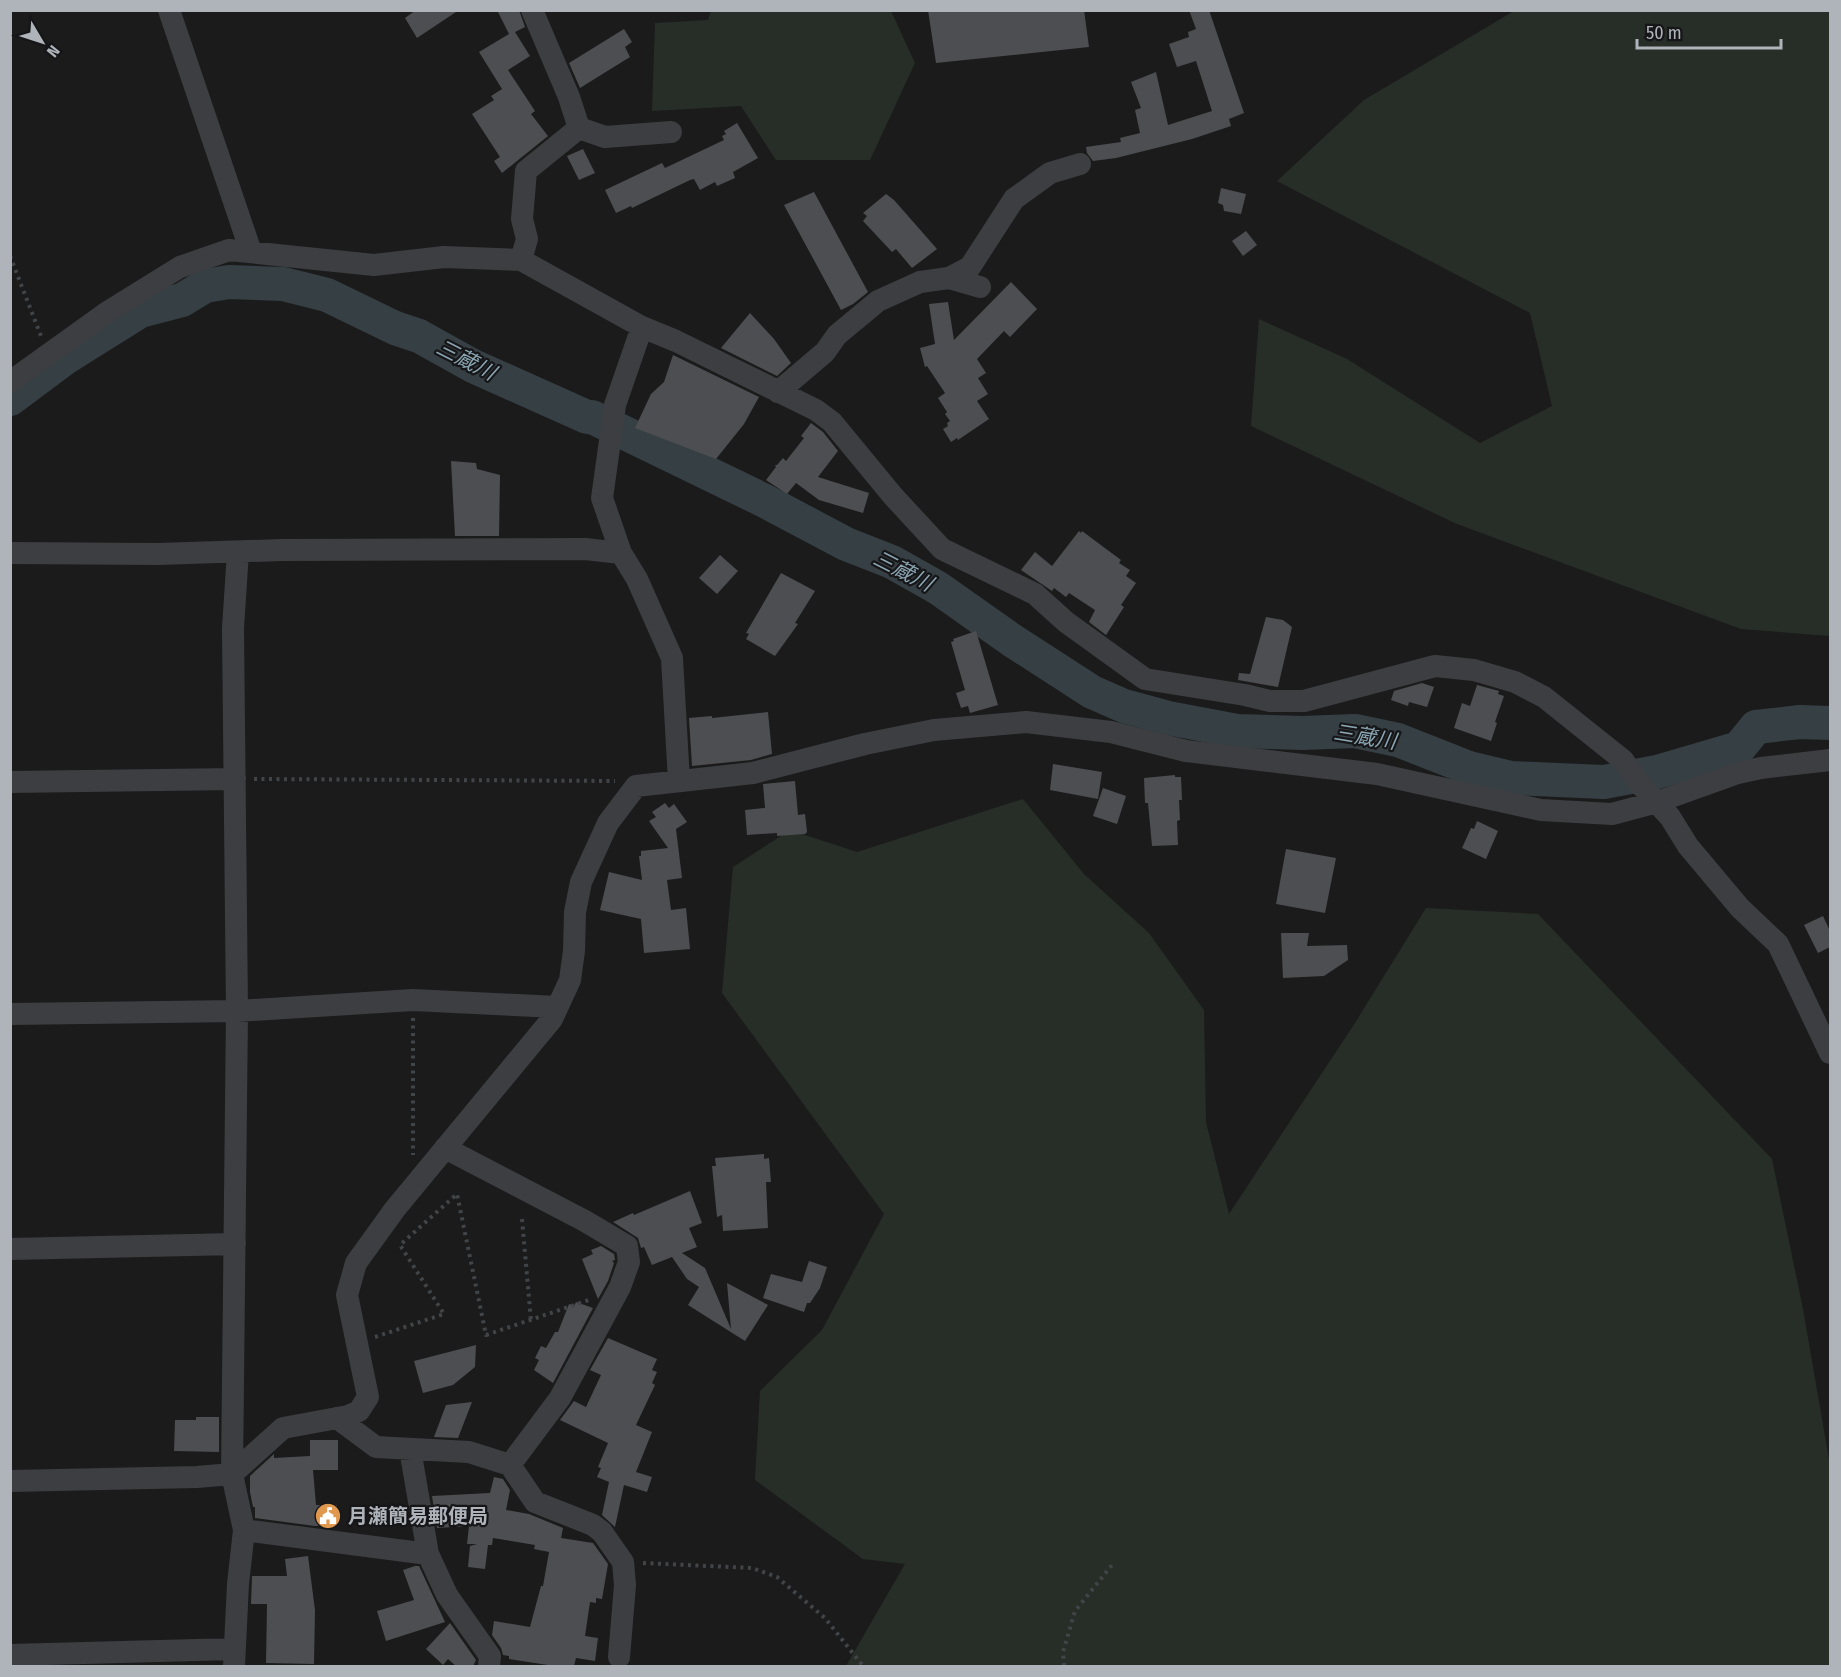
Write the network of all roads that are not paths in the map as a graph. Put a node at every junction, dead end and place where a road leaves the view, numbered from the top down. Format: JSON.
{"nodes":[{"id":1,"x":169,"y":10,"type":"edge"},
{"id":2,"x":534,"y":12,"type":"edge"},
{"id":3,"x":579,"y":128,"type":"junction"},
{"id":4,"x":671,"y":132,"type":"dead end"},
{"id":5,"x":1080,"y":164,"type":"dead end"},
{"id":6,"x":251,"y":252,"type":"junction"},
{"id":7,"x":521,"y":260,"type":"junction"},
{"id":8,"x":949,"y":278,"type":"junction"},
{"id":9,"x":980,"y":287,"type":"dead end"},
{"id":10,"x":642,"y":327,"type":"junction"},
{"id":11,"x":10,"y":382,"type":"edge"},
{"id":12,"x":778,"y":392,"type":"junction"},
{"id":13,"x":238,"y":552,"type":"junction"},
{"id":14,"x":10,"y":553,"type":"edge"},
{"id":15,"x":621,"y":553,"type":"junction"},
{"id":16,"x":1830,"y":760,"type":"edge"},
{"id":17,"x":235,"y":778,"type":"junction"},
{"id":18,"x":679,"y":781,"type":"junction"},
{"id":19,"x":10,"y":782,"type":"edge"},
{"id":20,"x":1657,"y":802,"type":"junction"},
{"id":21,"x":557,"y":1006,"type":"junction"},
{"id":22,"x":237,"y":1011,"type":"junction"},
{"id":23,"x":10,"y":1014,"type":"edge"},
{"id":24,"x":1830,"y":1053,"type":"edge"},
{"id":25,"x":445,"y":1148,"type":"junction"},
{"id":26,"x":235,"y":1244,"type":"junction"},
{"id":27,"x":10,"y":1249,"type":"edge"},
{"id":28,"x":337,"y":1418,"type":"junction"},
{"id":29,"x":410,"y":1449,"type":"junction"},
{"id":30,"x":510,"y":1465,"type":"junction"},
{"id":31,"x":232,"y":1474,"type":"junction"},
{"id":32,"x":10,"y":1481,"type":"edge"},
{"id":33,"x":244,"y":1530,"type":"junction"},
{"id":34,"x":428,"y":1554,"type":"junction"},
{"id":35,"x":10,"y":1655,"type":"edge"},
{"id":36,"x":619,"y":1657,"type":"dead end"},
{"id":37,"x":234,"y":1658,"type":"edge"},
{"id":38,"x":489,"y":1666,"type":"edge"}],
"edges":[{"from":1,"to":6,"type":"street"},
{"from":2,"to":3,"type":"street"},
{"from":3,"to":4,"type":"street"},
{"from":3,"to":7,"type":"street"},
{"from":5,"to":8,"type":"street"},
{"from":6,"to":7,"type":"street"},
{"from":6,"to":11,"type":"street"},
{"from":7,"to":10,"type":"street"},
{"from":8,"to":9,"type":"street"},
{"from":8,"to":12,"type":"street"},
{"from":10,"to":12,"type":"street"},
{"from":10,"to":15,"type":"street"},
{"from":12,"to":20,"type":"street"},
{"from":13,"to":14,"type":"street"},
{"from":13,"to":15,"type":"street"},
{"from":13,"to":17,"type":"street"},
{"from":15,"to":18,"type":"street"},
{"from":16,"to":20,"type":"street"},
{"from":17,"to":19,"type":"street"},
{"from":17,"to":22,"type":"street"},
{"from":18,"to":20,"type":"street"},
{"from":18,"to":21,"type":"street"},
{"from":20,"to":24,"type":"street"},
{"from":21,"to":22,"type":"street"},
{"from":21,"to":25,"type":"street"},
{"from":22,"to":23,"type":"street"},
{"from":22,"to":26,"type":"street"},
{"from":25,"to":28,"type":"street"},
{"from":25,"to":30,"type":"street"},
{"from":26,"to":27,"type":"street"},
{"from":26,"to":31,"type":"street"},
{"from":28,"to":29,"type":"street"},
{"from":28,"to":31,"type":"street"},
{"from":29,"to":30,"type":"street"},
{"from":29,"to":34,"type":"street"},
{"from":30,"to":36,"type":"street"},
{"from":31,"to":32,"type":"street"},
{"from":31,"to":33,"type":"street"},
{"from":33,"to":34,"type":"street"},
{"from":33,"to":37,"type":"street"},
{"from":34,"to":38,"type":"street"},
{"from":35,"to":37,"type":"street"}]}
